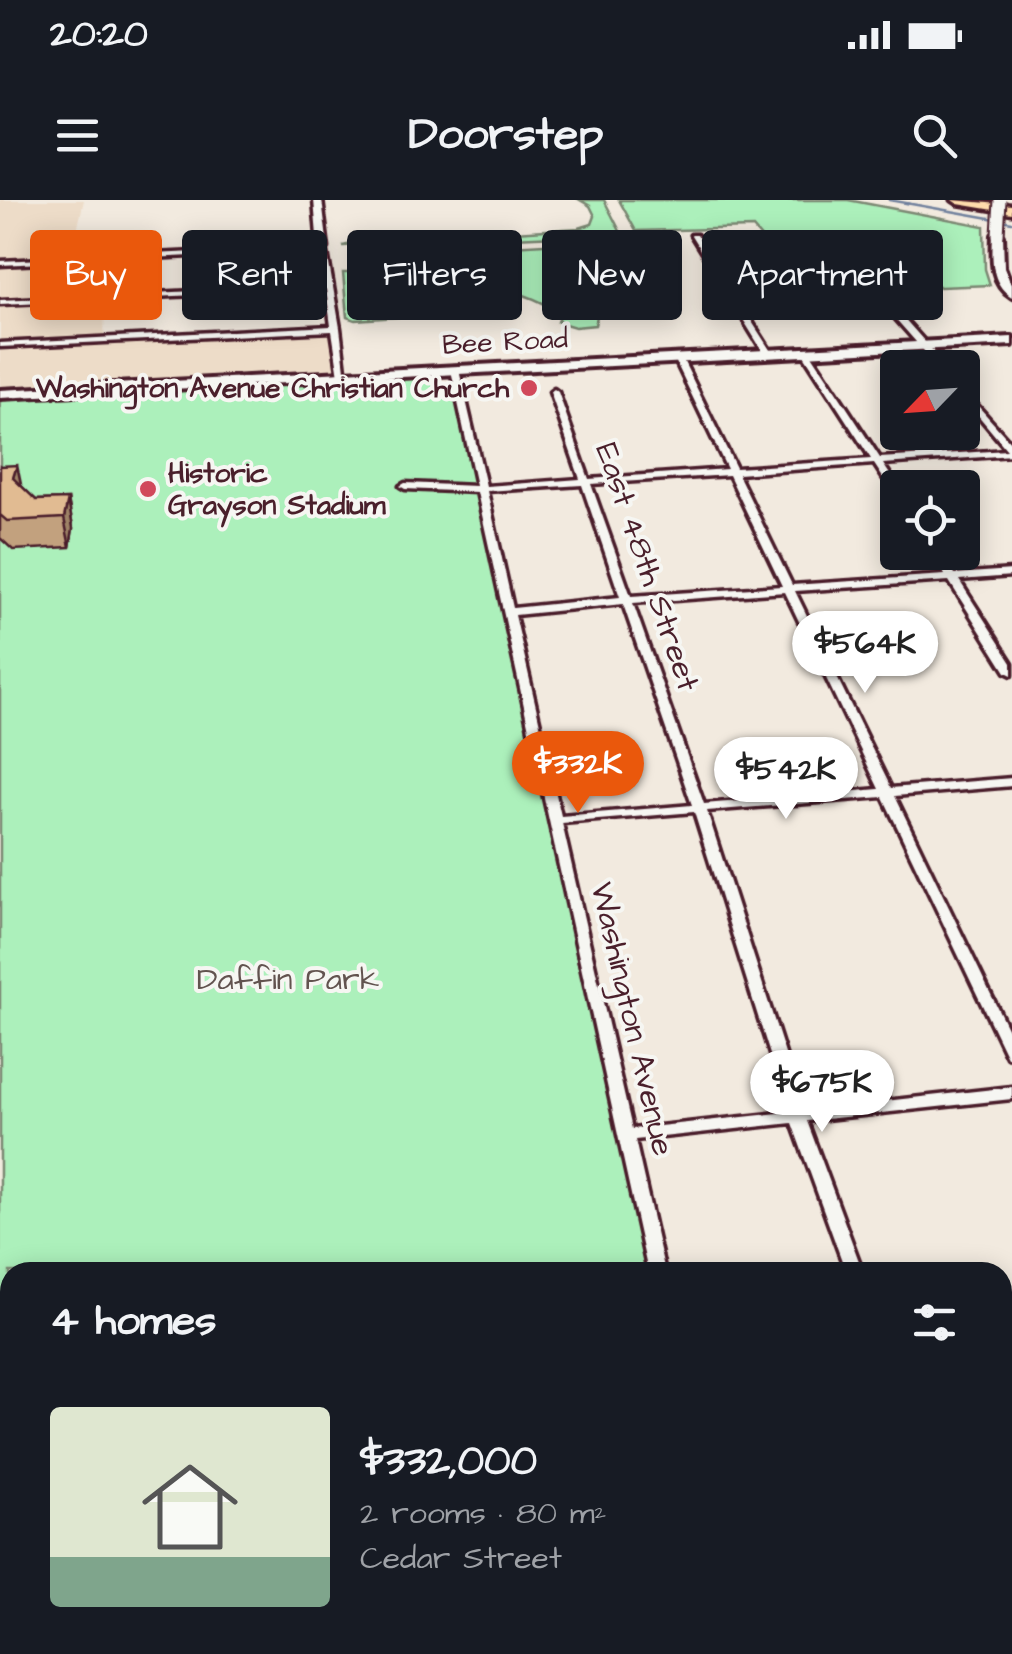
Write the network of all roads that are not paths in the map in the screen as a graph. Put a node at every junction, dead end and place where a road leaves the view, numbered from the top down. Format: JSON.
{"nodes":[{"id":1,"x":318,"y":200,"type":"edge"},
{"id":2,"x":958,"y":200,"type":"edge"},
{"id":3,"x":992,"y":200,"type":"edge"},
{"id":4,"x":1000,"y":200,"type":"edge"},
{"id":5,"x":1012,"y":206,"type":"edge"},
{"id":6,"x":321,"y":230,"type":"edge"},
{"id":7,"x":694,"y":236,"type":"dead end"},
{"id":8,"x":702,"y":249,"type":"edge"},
{"id":9,"x":182,"y":255,"type":"edge"},
{"id":10,"x":0,"y":263,"type":"edge"},
{"id":11,"x":327,"y":273,"type":"edge"},
{"id":12,"x":329,"y":286,"type":"junction"},
{"id":13,"x":1012,"y":294,"type":"edge"},
{"id":14,"x":0,"y":302,"type":"edge"},
{"id":15,"x":747,"y":320,"type":"edge"},
{"id":16,"x":903,"y":320,"type":"edge"},
{"id":17,"x":336,"y":328,"type":"junction"},
{"id":18,"x":1012,"y":341,"type":"edge"},
{"id":19,"x":0,"y":345,"type":"edge"},
{"id":20,"x":926,"y":346,"type":"junction"},
{"id":21,"x":929,"y":350,"type":"edge"},
{"id":22,"x":806,"y":352,"type":"junction"},
{"id":23,"x":768,"y":353,"type":"junction"},
{"id":24,"x":678,"y":358,"type":"junction"},
{"id":25,"x":454,"y":370,"type":"junction"},
{"id":26,"x":343,"y":376,"type":"junction"},
{"id":27,"x":554,"y":392,"type":"dead end"},
{"id":28,"x":0,"y":394,"type":"edge"},
{"id":29,"x":980,"y":412,"type":"edge"},
{"id":30,"x":1012,"y":451,"type":"edge"},
{"id":31,"x":875,"y":460,"type":"junction"},
{"id":32,"x":732,"y":470,"type":"junction"},
{"id":33,"x":882,"y":470,"type":"edge"},
{"id":34,"x":585,"y":481,"type":"junction"},
{"id":35,"x":405,"y":486,"type":"dead end"},
{"id":36,"x":481,"y":488,"type":"junction"},
{"id":37,"x":948,"y":570,"type":"edge"},
{"id":38,"x":1012,"y":574,"type":"edge"},
{"id":39,"x":952,"y":577,"type":"junction"},
{"id":40,"x":790,"y":589,"type":"junction"},
{"id":41,"x":626,"y":600,"type":"junction"},
{"id":42,"x":510,"y":612,"type":"junction"},
{"id":43,"x":1012,"y":672,"type":"edge"},
{"id":44,"x":1012,"y":782,"type":"edge"},
{"id":45,"x":888,"y":792,"type":"junction"},
{"id":46,"x":699,"y":807,"type":"junction"},
{"id":47,"x":556,"y":820,"type":"junction"},
{"id":48,"x":1012,"y":1053,"type":"edge"},
{"id":49,"x":1012,"y":1093,"type":"edge"},
{"id":50,"x":797,"y":1114,"type":"junction"},
{"id":51,"x":628,"y":1135,"type":"junction"},
{"id":52,"x":654,"y":1262,"type":"edge"},
{"id":53,"x":851,"y":1262,"type":"edge"}],
"edges":[{"from":1,"to":6,"type":"street"},
{"from":2,"to":5,"type":"highway"},
{"from":3,"to":5,"type":"highway"},
{"from":4,"to":13,"type":"main road","bridge":true},
{"from":7,"to":8,"type":"street"},
{"from":9,"to":10,"type":"street"},
{"from":11,"to":12,"type":"street"},
{"from":12,"to":14,"type":"street"},
{"from":12,"to":17,"type":"street"},
{"from":15,"to":23,"type":"street"},
{"from":16,"to":20,"type":"street"},
{"from":17,"to":19,"type":"street"},
{"from":17,"to":26,"type":"street"},
{"from":18,"to":20,"type":"main road","name":"Bee Road"},
{"from":20,"to":21,"type":"street"},
{"from":20,"to":22,"type":"main road","name":"Bee Road"},
{"from":22,"to":23,"type":"main road","name":"Bee Road"},
{"from":22,"to":31,"type":"street"},
{"from":23,"to":24,"type":"main road","name":"Bee Road"},
{"from":24,"to":25,"type":"main road","name":"Bee Road"},
{"from":24,"to":32,"type":"street"},
{"from":25,"to":26,"type":"main road","name":"Bee Road"},
{"from":25,"to":36,"type":"street","name":"Washington Avenue"},
{"from":26,"to":28,"type":"main road","name":"Bee Road"},
{"from":27,"to":34,"type":"street","name":"East 48th Street"},
{"from":29,"to":30,"type":"street"},
{"from":30,"to":31,"type":"street"},
{"from":31,"to":32,"type":"street"},
{"from":31,"to":33,"type":"street"},
{"from":32,"to":34,"type":"street"},
{"from":32,"to":40,"type":"street"},
{"from":34,"to":36,"type":"street"},
{"from":34,"to":41,"type":"street","name":"East 48th Street"},
{"from":35,"to":36,"type":"street"},
{"from":36,"to":42,"type":"street","name":"Washington Avenue"},
{"from":37,"to":39,"type":"street"},
{"from":38,"to":39,"type":"street"},
{"from":39,"to":40,"type":"street"},
{"from":39,"to":43,"type":"street"},
{"from":40,"to":41,"type":"street"},
{"from":40,"to":45,"type":"street"},
{"from":41,"to":42,"type":"street"},
{"from":41,"to":46,"type":"street","name":"East 48th Street"},
{"from":42,"to":47,"type":"street","name":"Washington Avenue"},
{"from":44,"to":45,"type":"street"},
{"from":45,"to":46,"type":"street"},
{"from":45,"to":48,"type":"street"},
{"from":46,"to":47,"type":"street"},
{"from":46,"to":50,"type":"street","name":"East 48th Street"},
{"from":47,"to":51,"type":"street","name":"Washington Avenue"},
{"from":49,"to":50,"type":"street"},
{"from":50,"to":51,"type":"street"},
{"from":50,"to":53,"type":"street","name":"East 48th Street"},
{"from":51,"to":52,"type":"street","name":"Washington Avenue"}]}
